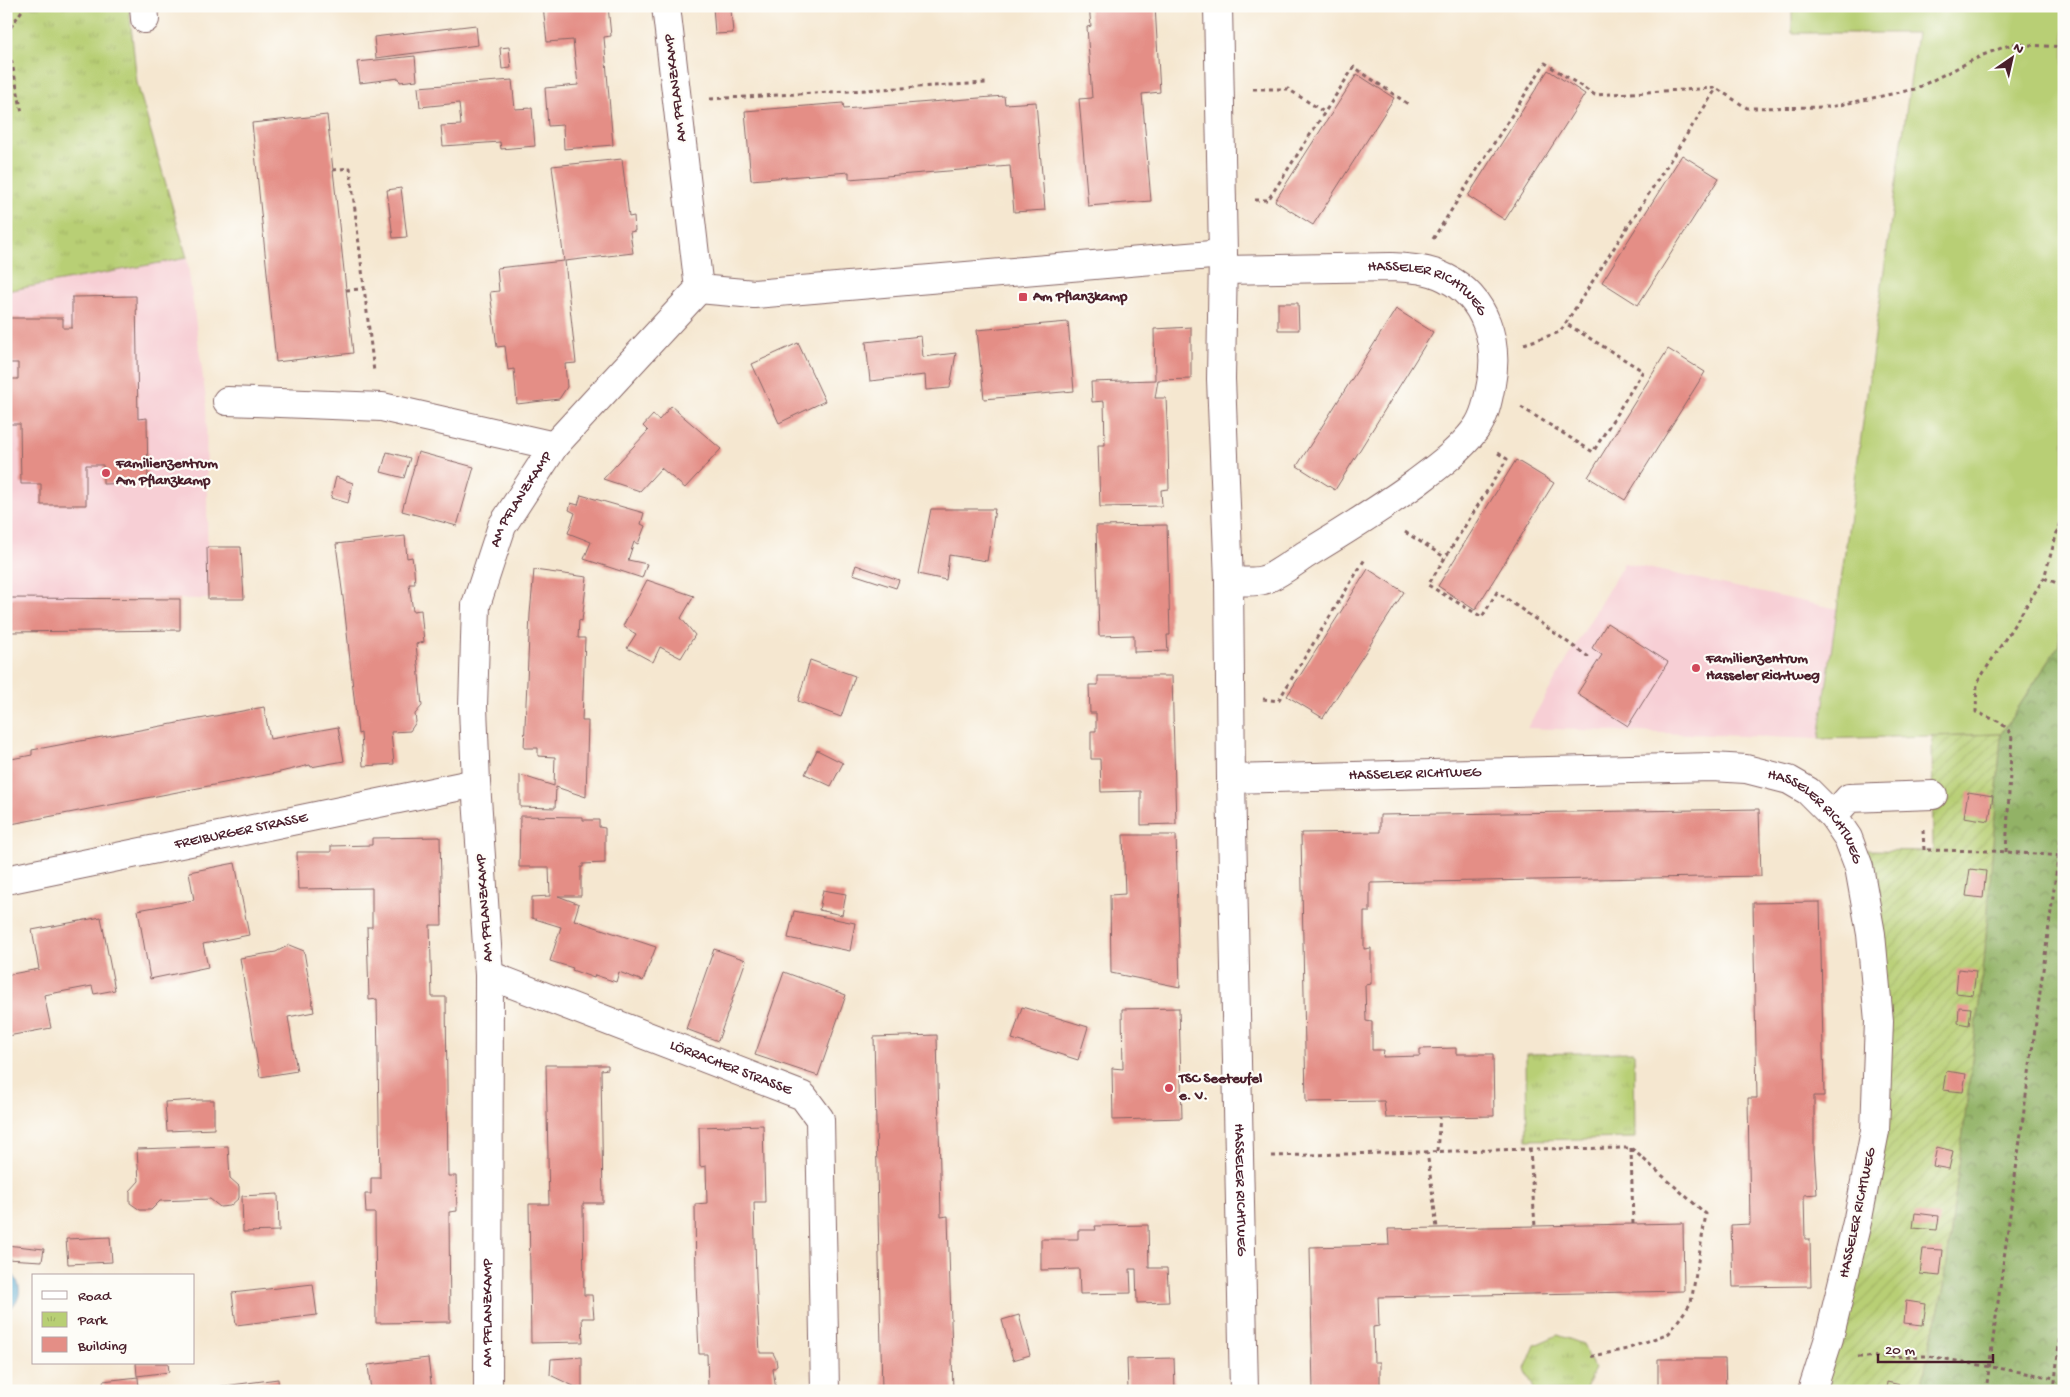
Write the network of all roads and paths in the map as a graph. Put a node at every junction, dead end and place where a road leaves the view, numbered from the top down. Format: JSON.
{"nodes":[{"id":1,"x":25,"y":6,"type":"edge"},
{"id":2,"x":666,"y":6,"type":"edge"},
{"id":3,"x":1218,"y":6,"type":"edge"},
{"id":4,"x":6,"y":34,"type":"edge"},
{"id":5,"x":2064,"y":47,"type":"edge"},
{"id":6,"x":6,"y":55,"type":"edge"},
{"id":7,"x":986,"y":83,"type":"dead end"},
{"id":8,"x":1716,"y":88,"type":"junction"},
{"id":9,"x":1220,"y":89,"type":"junction"},
{"id":10,"x":677,"y":101,"type":"junction"},
{"id":11,"x":1408,"y":104,"type":"dead end"},
{"id":12,"x":1324,"y":112,"type":"junction"},
{"id":13,"x":22,"y":113,"type":"dead end"},
{"id":14,"x":333,"y":170,"type":"dead end"},
{"id":15,"x":1222,"y":202,"type":"junction"},
{"id":16,"x":1223,"y":262,"type":"junction"},
{"id":17,"x":1415,"y":268,"type":"junction"},
{"id":18,"x":364,"y":289,"type":"junction"},
{"id":19,"x":699,"y":289,"type":"junction"},
{"id":20,"x":346,"y":290,"type":"dead end"},
{"id":21,"x":1566,"y":323,"type":"junction"},
{"id":22,"x":1495,"y":353,"type":"junction"},
{"id":23,"x":1490,"y":390,"type":"junction"},
{"id":24,"x":227,"y":401,"type":"dead end"},
{"id":25,"x":382,"y":407,"type":"junction"},
{"id":26,"x":1470,"y":436,"type":"junction"},
{"id":27,"x":554,"y":446,"type":"junction"},
{"id":28,"x":2064,"y":508,"type":"edge"},
{"id":29,"x":1375,"y":513,"type":"junction"},
{"id":30,"x":1367,"y":556,"type":"dead end"},
{"id":31,"x":1446,"y":558,"type":"junction"},
{"id":32,"x":2044,"y":578,"type":"junction"},
{"id":33,"x":1229,"y":581,"type":"junction"},
{"id":34,"x":2064,"y":586,"type":"edge"},
{"id":35,"x":1590,"y":658,"type":"dead end"},
{"id":36,"x":1230,"y":696,"type":"junction"},
{"id":37,"x":1231,"y":779,"type":"junction"},
{"id":38,"x":476,"y":783,"type":"junction"},
{"id":39,"x":1927,"y":795,"type":"joint"},
{"id":40,"x":2064,"y":815,"type":"edge"},
{"id":41,"x":1833,"y":816,"type":"junction"},
{"id":42,"x":2006,"y":852,"type":"junction"},
{"id":43,"x":2059,"y":856,"type":"junction"},
{"id":44,"x":2064,"y":856,"type":"edge"},
{"id":45,"x":6,"y":880,"type":"edge"},
{"id":46,"x":489,"y":975,"type":"junction"},
{"id":47,"x":1440,"y":1117,"type":"dead end"},
{"id":48,"x":1631,"y":1148,"type":"junction"},
{"id":49,"x":1530,"y":1149,"type":"junction"},
{"id":50,"x":1427,"y":1151,"type":"junction"},
{"id":51,"x":1437,"y":1151,"type":"junction"},
{"id":52,"x":1239,"y":1158,"type":"junction"},
{"id":53,"x":1633,"y":1225,"type":"dead end"},
{"id":54,"x":1535,"y":1227,"type":"dead end"},
{"id":55,"x":1437,"y":1228,"type":"dead end"},
{"id":56,"x":2064,"y":1295,"type":"edge"},
{"id":57,"x":1589,"y":1357,"type":"dead end"},
{"id":58,"x":1822,"y":1357,"type":"junction"},
{"id":59,"x":1989,"y":1366,"type":"junction"},
{"id":60,"x":2055,"y":1378,"type":"junction"},
{"id":61,"x":488,"y":1391,"type":"edge"},
{"id":62,"x":825,"y":1391,"type":"edge"},
{"id":63,"x":1244,"y":1391,"type":"edge"},
{"id":64,"x":1812,"y":1391,"type":"edge"},
{"id":65,"x":1986,"y":1391,"type":"edge"},
{"id":66,"x":2054,"y":1391,"type":"edge"}],
"edges":[{"from":1,"to":4,"type":"path"},
{"from":2,"to":10,"type":"street","name":"AM PFLANZKAMP"},
{"from":3,"to":9,"type":"street","name":"HASSELER RICHTWEG"},
{"from":5,"to":8,"type":"path"},
{"from":6,"to":13,"type":"path"},
{"from":7,"to":10,"type":"path"},
{"from":8,"to":17,"type":"path"},
{"from":8,"to":21,"type":"path"},
{"from":9,"to":12,"type":"path"},
{"from":9,"to":15,"type":"street","name":"HASSELER RICHTWEG"},
{"from":10,"to":19,"type":"street","name":"AM PFLANZKAMP"},
{"from":11,"to":12,"type":"path"},
{"from":12,"to":15,"type":"path"},
{"from":14,"to":18,"type":"path"},
{"from":15,"to":16,"type":"street","name":"HASSELER RICHTWEG"},
{"from":16,"to":17,"type":"street","name":"HASSELER RICHTWEG"},
{"from":16,"to":19,"type":"street"},
{"from":16,"to":33,"type":"street","name":"HASSELER RICHTWEG"},
{"from":17,"to":22,"type":"street","name":"HASSELER RICHTWEG"},
{"from":18,"to":20,"type":"path"},
{"from":18,"to":25,"type":"path"},
{"from":19,"to":27,"type":"street","name":"AM PFLANZKAMP"},
{"from":21,"to":22,"type":"path"},
{"from":21,"to":23,"type":"path"},
{"from":22,"to":23,"type":"street","name":"HASSELER RICHTWEG"},
{"from":23,"to":26,"type":"street","name":"HASSELER RICHTWEG"},
{"from":24,"to":25,"type":"street","name":"AM PFLANZKAMP"},
{"from":25,"to":27,"type":"street","name":"AM PFLANZKAMP"},
{"from":26,"to":29,"type":"street","name":"HASSELER RICHTWEG"},
{"from":26,"to":31,"type":"path"},
{"from":27,"to":38,"type":"street","name":"AM PFLANZKAMP"},
{"from":28,"to":32,"type":"path"},
{"from":29,"to":31,"type":"path"},
{"from":29,"to":33,"type":"street","name":"HASSELER RICHTWEG"},
{"from":30,"to":36,"type":"path"},
{"from":31,"to":35,"type":"path"},
{"from":32,"to":34,"type":"path"},
{"from":32,"to":42,"type":"path"},
{"from":33,"to":36,"type":"street","name":"HASSELER RICHTWEG"},
{"from":36,"to":37,"type":"street","name":"HASSELER RICHTWEG"},
{"from":37,"to":41,"type":"street","name":"HASSELER RICHTWEG"},
{"from":37,"to":52,"type":"street","name":"HASSELER RICHTWEG"},
{"from":38,"to":45,"type":"street","name":"FREIBURGER STRASSE"},
{"from":38,"to":46,"type":"street","name":"AM PFLANZKAMP"},
{"from":39,"to":41,"type":"street"},
{"from":39,"to":42,"type":"path"},
{"from":40,"to":43,"type":"path"},
{"from":41,"to":58,"type":"street","name":"HASSELER RICHTWEG"},
{"from":42,"to":43,"type":"path"},
{"from":43,"to":44,"type":"path"},
{"from":43,"to":59,"type":"path"},
{"from":46,"to":61,"type":"street","name":"AM PFLANZKAMP"},
{"from":46,"to":62,"type":"street","name":"LÖRRACHER STRASSE"},
{"from":47,"to":51,"type":"path"},
{"from":48,"to":49,"type":"path"},
{"from":48,"to":53,"type":"path"},
{"from":48,"to":57,"type":"path"},
{"from":49,"to":51,"type":"path"},
{"from":49,"to":54,"type":"path"},
{"from":50,"to":51,"type":"path"},
{"from":50,"to":52,"type":"path"},
{"from":50,"to":55,"type":"path"},
{"from":52,"to":63,"type":"street","name":"HASSELER RICHTWEG"},
{"from":56,"to":60,"type":"path"},
{"from":58,"to":59,"type":"path"},
{"from":58,"to":64,"type":"street","name":"HASSELER RICHTWEG"},
{"from":59,"to":60,"type":"path"},
{"from":59,"to":65,"type":"path"},
{"from":60,"to":66,"type":"path"}]}
